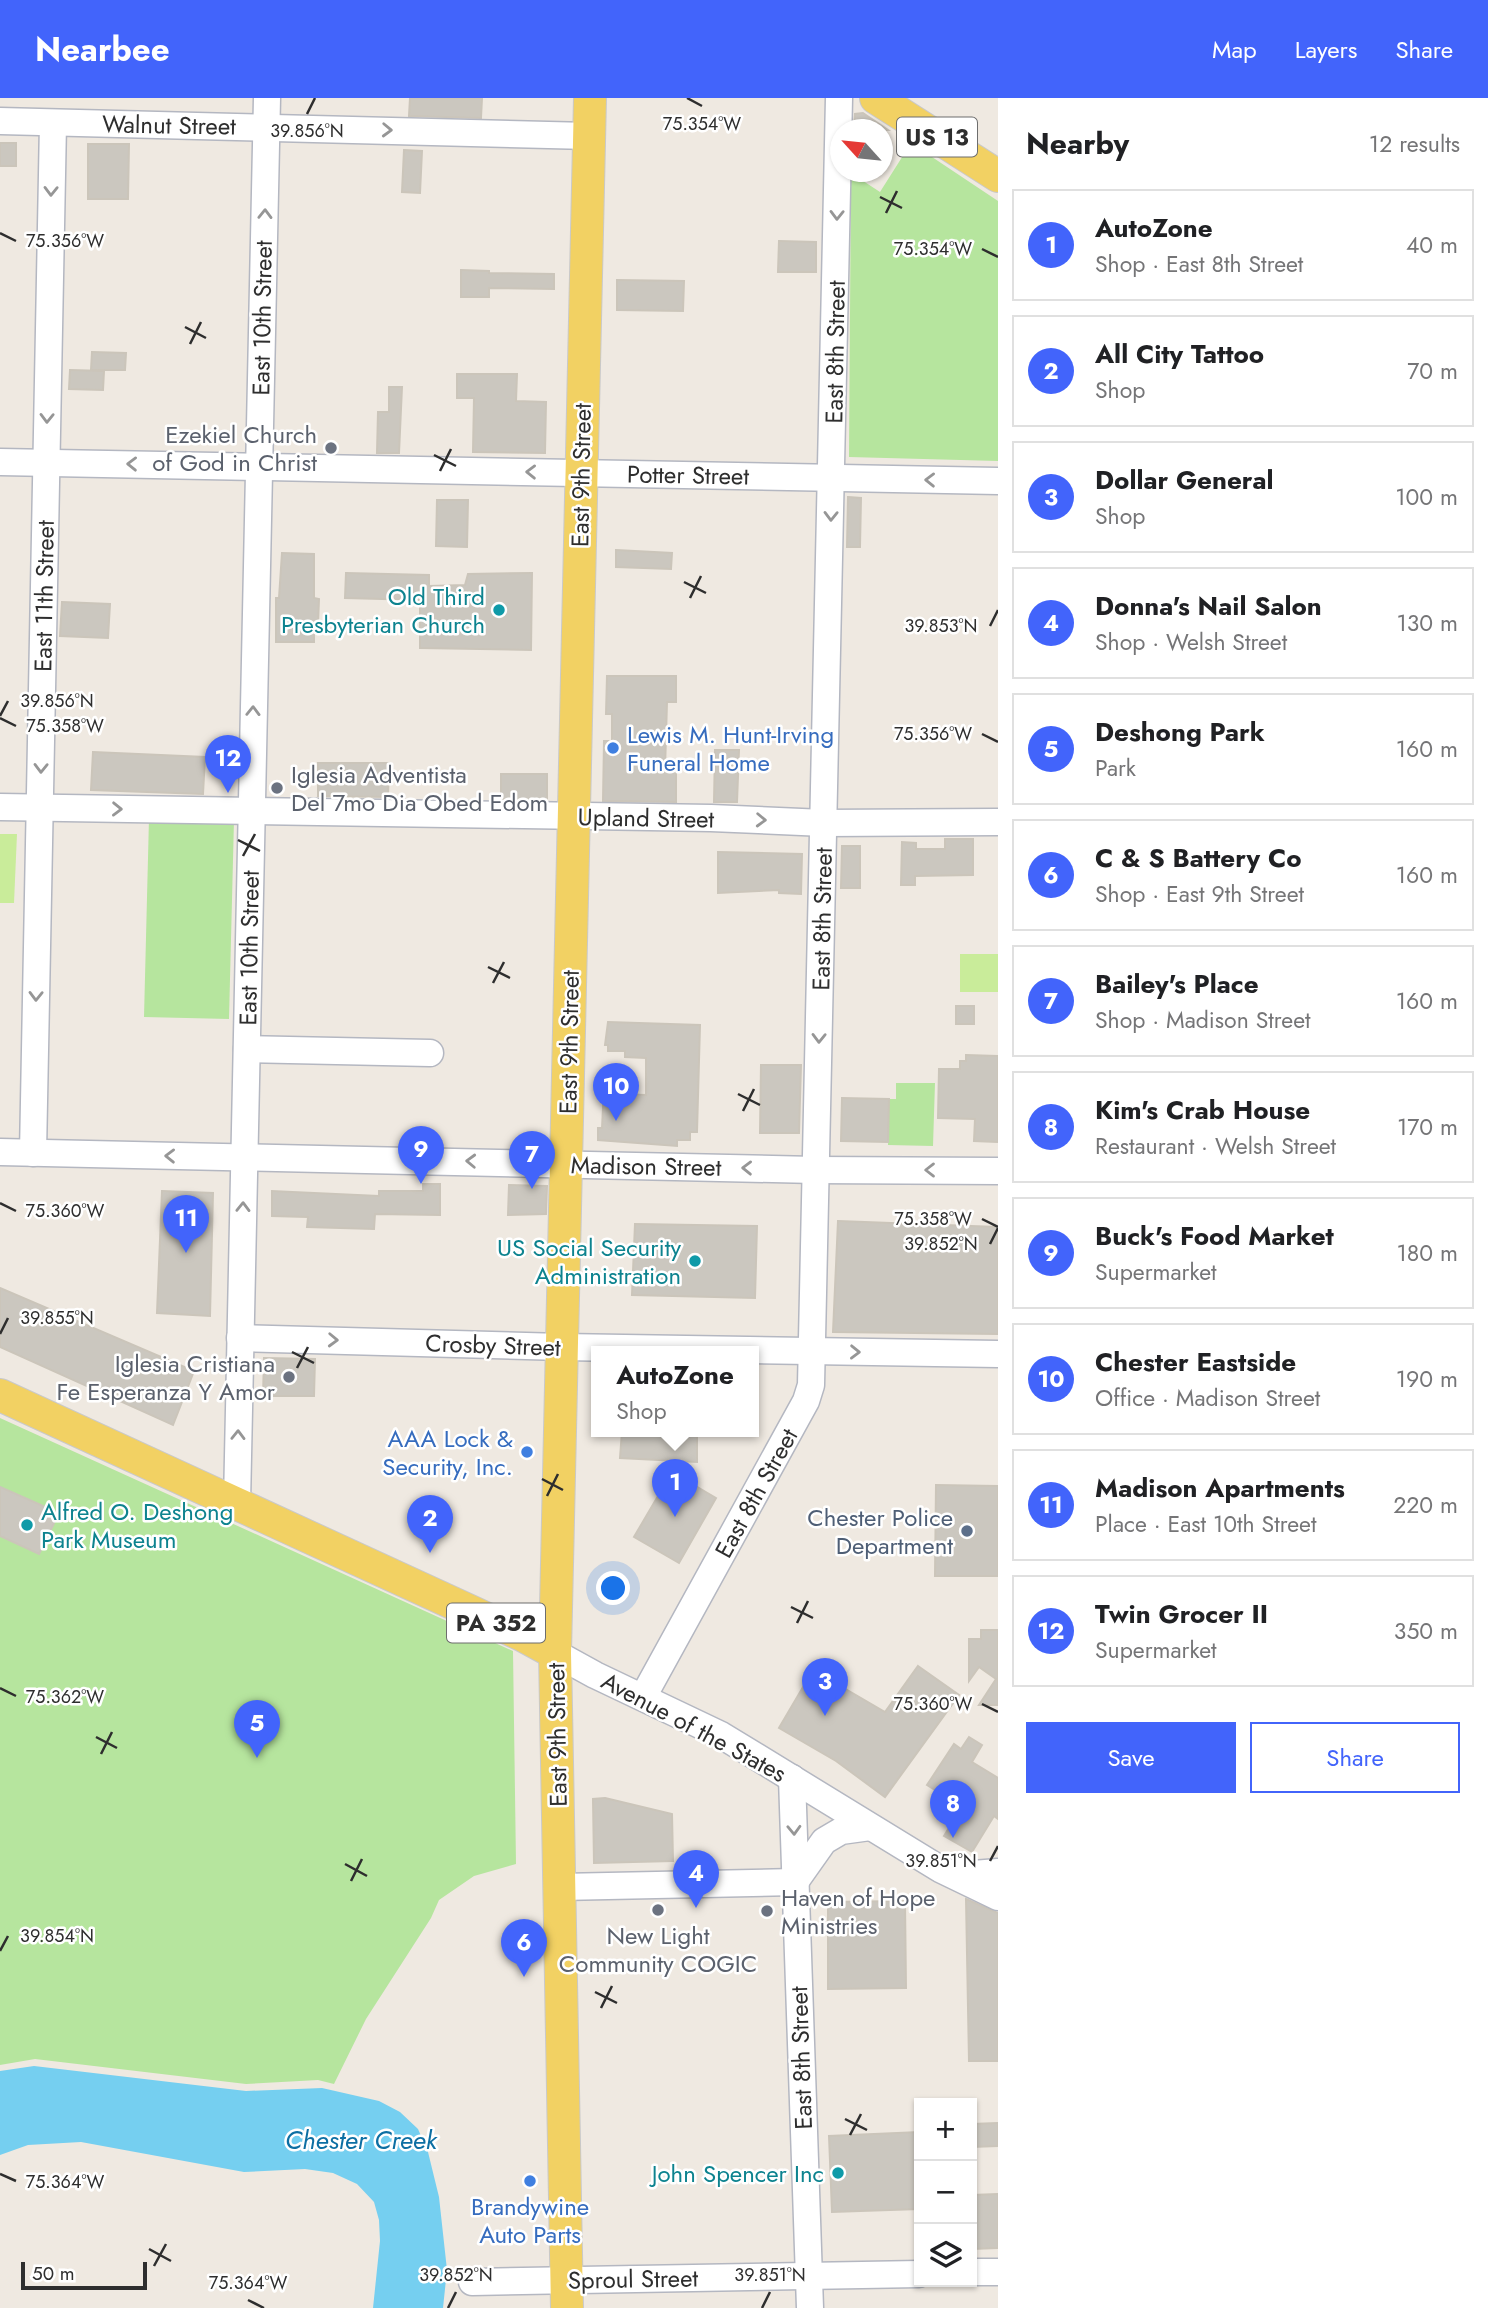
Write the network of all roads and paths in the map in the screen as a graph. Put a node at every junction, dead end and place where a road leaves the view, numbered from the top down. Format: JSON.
{"nodes":[{"id":1,"x":267,"y":98,"type":"edge"},
{"id":2,"x":590,"y":98,"type":"edge"},
{"id":3,"x":839,"y":98,"type":"edge"},
{"id":4,"x":876,"y":98,"type":"edge"},
{"id":5,"x":0,"y":121,"type":"edge"},
{"id":6,"x":52,"y":123,"type":"junction"},
{"id":7,"x":267,"y":128,"type":"junction"},
{"id":8,"x":589,"y":136,"type":"junction"},
{"id":9,"x":998,"y":176,"type":"edge"},
{"id":10,"x":0,"y":462,"type":"edge"},
{"id":11,"x":46,"y":463,"type":"junction"},
{"id":12,"x":259,"y":467,"type":"junction"},
{"id":13,"x":582,"y":473,"type":"junction"},
{"id":14,"x":832,"y":478,"type":"junction"},
{"id":15,"x":998,"y":481,"type":"edge"},
{"id":16,"x":0,"y":807,"type":"edge"},
{"id":17,"x":40,"y":808,"type":"junction"},
{"id":18,"x":252,"y":812,"type":"junction"},
{"id":19,"x":574,"y":817,"type":"junction"},
{"id":20,"x":998,"y":822,"type":"edge"},
{"id":21,"x":824,"y":823,"type":"junction"},
{"id":22,"x":247,"y":1049,"type":"junction"},
{"id":23,"x":430,"y":1053,"type":"dead end"},
{"id":24,"x":0,"y":1152,"type":"edge"},
{"id":25,"x":33,"y":1153,"type":"junction"},
{"id":26,"x":244,"y":1157,"type":"junction"},
{"id":27,"x":566,"y":1164,"type":"junction"},
{"id":28,"x":815,"y":1170,"type":"junction"},
{"id":29,"x":998,"y":1171,"type":"edge"},
{"id":30,"x":240,"y":1338,"type":"junction"},
{"id":31,"x":562,"y":1347,"type":"junction"},
{"id":32,"x":591,"y":1347,"type":"edge"},
{"id":33,"x":759,"y":1350,"type":"edge"},
{"id":34,"x":811,"y":1351,"type":"junction"},
{"id":35,"x":998,"y":1354,"type":"edge"},
{"id":36,"x":0,"y":1395,"type":"edge"},
{"id":37,"x":237,"y":1503,"type":"junction"},
{"id":38,"x":555,"y":1653,"type":"junction"},
{"id":39,"x":643,"y":1697,"type":"junction"},
{"id":40,"x":792,"y":1778,"type":"junction"},
{"id":41,"x":870,"y":1827,"type":"junction"},
{"id":42,"x":940,"y":1870,"type":"junction"},
{"id":43,"x":998,"y":1872,"type":"edge"},
{"id":44,"x":795,"y":1882,"type":"junction"},
{"id":45,"x":559,"y":1887,"type":"junction"},
{"id":46,"x":998,"y":1897,"type":"edge"},
{"id":47,"x":977,"y":2272,"type":"edge"},
{"id":48,"x":998,"y":2272,"type":"edge"},
{"id":49,"x":914,"y":2274,"type":"edge"},
{"id":50,"x":808,"y":2277,"type":"junction"},
{"id":51,"x":472,"y":2281,"type":"dead end"},
{"id":52,"x":567,"y":2294,"type":"edge"},
{"id":53,"x":810,"y":2308,"type":"edge"}],
"edges":[{"from":1,"to":7,"type":"street","name":"East 10th Street"},
{"from":2,"to":8,"type":"main road","name":"East 9th Street"},
{"from":3,"to":14,"type":"street","name":"East 8th Street","one_way":true},
{"from":4,"to":9,"type":"main road","number":"US 13"},
{"from":5,"to":6,"type":"street","name":"Walnut Street"},
{"from":6,"to":7,"type":"street","name":"Walnut Street"},
{"from":6,"to":11,"type":"street","name":"East 11th Street","one_way":true},
{"from":7,"to":8,"type":"street","name":"Walnut Street","one_way":true},
{"from":12,"to":7,"type":"street","name":"East 10th Street","one_way":true},
{"from":8,"to":13,"type":"main road","name":"East 9th Street"},
{"from":10,"to":11,"type":"street","name":"Potter Street"},
{"from":12,"to":11,"type":"street","name":"Potter Street","one_way":true},
{"from":11,"to":17,"type":"street","name":"East 11th Street","one_way":true},
{"from":13,"to":12,"type":"street","name":"Potter Street","one_way":true},
{"from":18,"to":12,"type":"street","name":"East 10th Street","one_way":true},
{"from":13,"to":14,"type":"street","name":"Potter Street"},
{"from":13,"to":19,"type":"main road","name":"East 9th Street"},
{"from":15,"to":14,"type":"street","name":"Potter Street","one_way":true},
{"from":14,"to":21,"type":"street","name":"East 8th Street","one_way":true},
{"from":16,"to":17,"type":"street","name":"Upland Street"},
{"from":17,"to":18,"type":"street","name":"Upland Street","one_way":true},
{"from":17,"to":25,"type":"street","name":"East 11th Street","one_way":true},
{"from":18,"to":19,"type":"street","name":"Upland Street"},
{"from":18,"to":22,"type":"street","name":"East 10th Street"},
{"from":19,"to":21,"type":"street","name":"Upland Street","one_way":true},
{"from":19,"to":27,"type":"main road","name":"East 9th Street"},
{"from":20,"to":21,"type":"street","name":"Upland Street"},
{"from":21,"to":28,"type":"street","name":"East 8th Street","one_way":true},
{"from":22,"to":23,"type":"street"},
{"from":22,"to":26,"type":"street","name":"East 10th Street"},
{"from":24,"to":25,"type":"street","name":"Madison Street"},
{"from":26,"to":25,"type":"street","name":"Madison Street","one_way":true},
{"from":27,"to":26,"type":"street","name":"Madison Street","one_way":true},
{"from":30,"to":26,"type":"street","name":"East 10th Street","one_way":true},
{"from":28,"to":27,"type":"street","name":"Madison Street","one_way":true},
{"from":27,"to":31,"type":"main road","name":"East 9th Street"},
{"from":29,"to":28,"type":"street","name":"Madison Street","one_way":true},
{"from":28,"to":34,"type":"street","name":"East 8th Street"},
{"from":30,"to":31,"type":"street","name":"Crosby Street","one_way":true},
{"from":37,"to":30,"type":"street","name":"East 10th Street","one_way":true},
{"from":31,"to":32,"type":"street","name":"Crosby Street"},
{"from":31,"to":38,"type":"main road","name":"East 9th Street"},
{"from":33,"to":34,"type":"street","name":"Crosby Street"},
{"from":34,"to":35,"type":"street","name":"Crosby Street","one_way":true},
{"from":34,"to":39,"type":"street","name":"East 8th Street"},
{"from":36,"to":37,"type":"main road","name":"Avenue of the States","number":"PA 352"},
{"from":37,"to":38,"type":"main road","name":"Avenue of the States","number":"PA 352"},
{"from":38,"to":39,"type":"street","name":"Avenue of the States"},
{"from":38,"to":45,"type":"main road","name":"East 9th Street"},
{"from":39,"to":40,"type":"street","name":"Avenue of the States"},
{"from":40,"to":41,"type":"street","name":"Avenue of the States"},
{"from":40,"to":44,"type":"street","name":"East 8th Street","one_way":true},
{"from":41,"to":42,"type":"street","name":"Avenue of the States"},
{"from":41,"to":44,"type":"street"},
{"from":42,"to":43,"type":"street"},
{"from":42,"to":46,"type":"street","name":"Avenue of the States"},
{"from":44,"to":45,"type":"street"},
{"from":44,"to":50,"type":"street","name":"East 8th Street"},
{"from":45,"to":52,"type":"main road","name":"East 9th Street"},
{"from":47,"to":48,"type":"street"},
{"from":49,"to":50,"type":"street","name":"Sproul Street"},
{"from":50,"to":52,"type":"street","name":"Sproul Street"},
{"from":50,"to":53,"type":"street","name":"East 8th Street"},
{"from":51,"to":52,"type":"street","name":"Sproul Street"}]}
